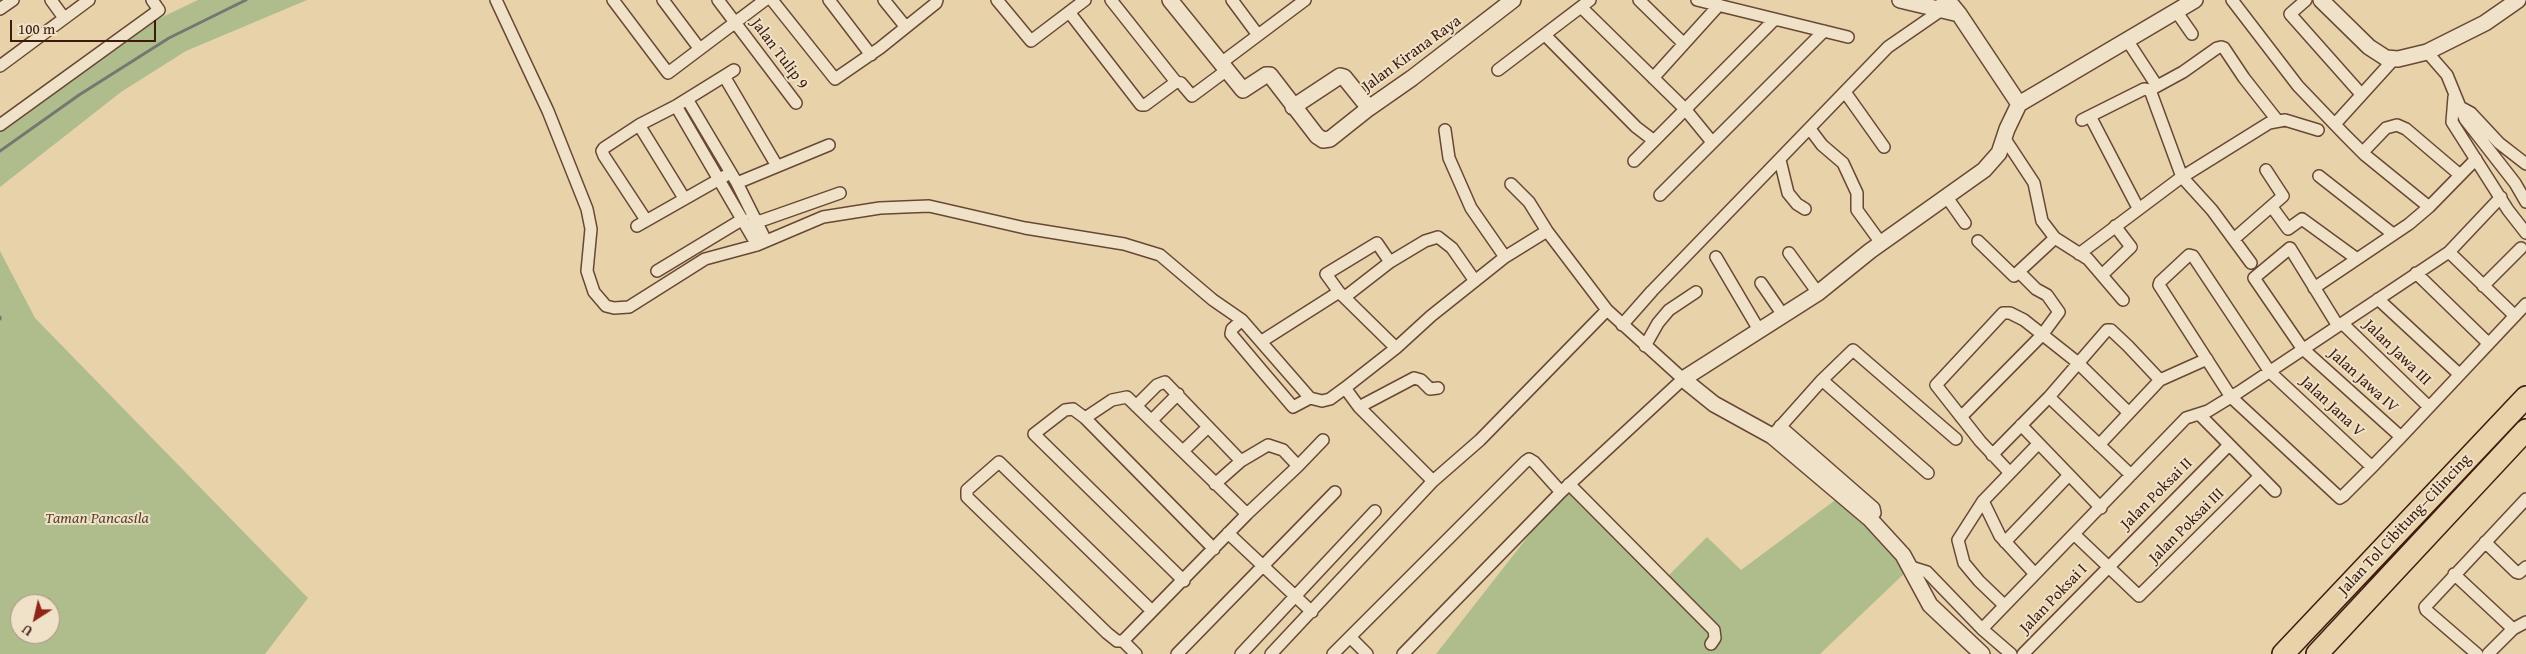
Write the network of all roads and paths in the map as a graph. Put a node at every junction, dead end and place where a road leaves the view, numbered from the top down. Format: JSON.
{"nodes":[{"id":1,"x":13,"y":0,"type":"edge"},
{"id":2,"x":51,"y":0,"type":"edge"},
{"id":3,"x":89,"y":0,"type":"edge"},
{"id":4,"x":152,"y":0,"type":"edge"},
{"id":5,"x":496,"y":0,"type":"edge"},
{"id":6,"x":613,"y":0,"type":"edge"},
{"id":7,"x":663,"y":0,"type":"edge"},
{"id":8,"x":718,"y":0,"type":"edge"},
{"id":9,"x":765,"y":0,"type":"edge"},
{"id":10,"x":772,"y":0,"type":"edge"},
{"id":11,"x":828,"y":0,"type":"edge"},
{"id":12,"x":884,"y":0,"type":"edge"},
{"id":13,"x":1014,"y":0,"type":"edge"},
{"id":14,"x":1085,"y":0,"type":"edge"},
{"id":15,"x":1111,"y":0,"type":"edge"},
{"id":16,"x":1170,"y":0,"type":"edge"},
{"id":17,"x":1232,"y":0,"type":"edge"},
{"id":18,"x":1305,"y":0,"type":"edge"},
{"id":19,"x":1513,"y":0,"type":"edge"},
{"id":20,"x":1639,"y":0,"type":"edge"},
{"id":21,"x":1697,"y":0,"type":"edge"},
{"id":22,"x":1900,"y":0,"type":"edge"},
{"id":23,"x":2195,"y":0,"type":"edge"},
{"id":24,"x":2232,"y":0,"type":"edge"},
{"id":25,"x":2306,"y":0,"type":"edge"},
{"id":26,"x":2321,"y":0,"type":"edge"},
{"id":27,"x":2518,"y":0,"type":"edge"},
{"id":28,"x":937,"y":2,"type":"edge"},
{"id":29,"x":1000,"y":4,"type":"edge"},
{"id":30,"x":1586,"y":4,"type":"edge"},
{"id":31,"x":1719,"y":6,"type":"junction"},
{"id":32,"x":1950,"y":6,"type":"edge"},
{"id":33,"x":0,"y":10,"type":"edge"},
{"id":34,"x":2176,"y":11,"type":"junction"},
{"id":35,"x":1069,"y":12,"type":"junction"},
{"id":36,"x":64,"y":18,"type":"junction"},
{"id":37,"x":1775,"y":19,"type":"junction"},
{"id":38,"x":735,"y":22,"type":"junction"},
{"id":39,"x":905,"y":26,"type":"junction"},
{"id":40,"x":1824,"y":31,"type":"junction"},
{"id":41,"x":2192,"y":34,"type":"dead end"},
{"id":42,"x":1258,"y":35,"type":"junction"},
{"id":43,"x":1545,"y":35,"type":"junction"},
{"id":44,"x":1848,"y":37,"type":"dead end"},
{"id":45,"x":2127,"y":40,"type":"junction"},
{"id":46,"x":1683,"y":43,"type":"junction"},
{"id":47,"x":699,"y":48,"type":"junction"},
{"id":48,"x":2427,"y":52,"type":"junction"},
{"id":49,"x":871,"y":55,"type":"junction"},
{"id":50,"x":2394,"y":58,"type":"junction"},
{"id":51,"x":0,"y":66,"type":"edge"},
{"id":52,"x":1224,"y":67,"type":"junction"},
{"id":53,"x":1498,"y":70,"type":"dead end"},
{"id":54,"x":1653,"y":78,"type":"junction"},
{"id":55,"x":1176,"y":82,"type":"junction"},
{"id":56,"x":2153,"y":88,"type":"junction"},
{"id":57,"x":1845,"y":92,"type":"junction"},
{"id":58,"x":2361,"y":94,"type":"junction"},
{"id":59,"x":687,"y":99,"type":"junction"},
{"id":60,"x":2457,"y":101,"type":"junction"},
{"id":61,"x":796,"y":104,"type":"dead end"},
{"id":62,"x":2019,"y":104,"type":"junction"},
{"id":63,"x":676,"y":106,"type":"junction"},
{"id":64,"x":1293,"y":107,"type":"junction"},
{"id":65,"x":1369,"y":108,"type":"junction"},
{"id":66,"x":1685,"y":109,"type":"junction"},
{"id":67,"x":2278,"y":120,"type":"junction"},
{"id":68,"x":2335,"y":124,"type":"junction"},
{"id":69,"x":0,"y":125,"type":"edge"},
{"id":70,"x":639,"y":125,"type":"junction"},
{"id":71,"x":1810,"y":129,"type":"junction"},
{"id":72,"x":1445,"y":130,"type":"dead end"},
{"id":73,"x":2318,"y":130,"type":"dead end"},
{"id":74,"x":2005,"y":139,"type":"junction"},
{"id":75,"x":1653,"y":140,"type":"junction"},
{"id":76,"x":1712,"y":142,"type":"junction"},
{"id":77,"x":829,"y":145,"type":"dead end"},
{"id":78,"x":1884,"y":147,"type":"dead end"},
{"id":79,"x":2363,"y":152,"type":"junction"},
{"id":80,"x":2476,"y":159,"type":"junction"},
{"id":81,"x":1780,"y":160,"type":"junction"},
{"id":82,"x":1634,"y":161,"type":"dead end"},
{"id":83,"x":2526,"y":164,"type":"edge"},
{"id":84,"x":777,"y":166,"type":"junction"},
{"id":85,"x":2266,"y":170,"type":"dead end"},
{"id":86,"x":2460,"y":175,"type":"junction"},
{"id":87,"x":2319,"y":176,"type":"dead end"},
{"id":88,"x":2182,"y":177,"type":"junction"},
{"id":89,"x":719,"y":178,"type":"junction"},
{"id":90,"x":734,"y":178,"type":"junction"},
{"id":91,"x":1511,"y":184,"type":"dead end"},
{"id":92,"x":840,"y":193,"type":"dead end"},
{"id":93,"x":1660,"y":195,"type":"dead end"},
{"id":94,"x":1946,"y":196,"type":"junction"},
{"id":95,"x":2501,"y":197,"type":"junction"},
{"id":96,"x":684,"y":198,"type":"junction"},
{"id":97,"x":2526,"y":202,"type":"edge"},
{"id":98,"x":2272,"y":207,"type":"junction"},
{"id":99,"x":2429,"y":207,"type":"junction"},
{"id":100,"x":2138,"y":208,"type":"junction"},
{"id":101,"x":1805,"y":209,"type":"dead end"},
{"id":102,"x":758,"y":222,"type":"junction"},
{"id":103,"x":745,"y":223,"type":"junction"},
{"id":104,"x":1965,"y":223,"type":"dead end"},
{"id":105,"x":2115,"y":226,"type":"junction"},
{"id":106,"x":1547,"y":231,"type":"junction"},
{"id":107,"x":2526,"y":233,"type":"edge"},
{"id":108,"x":2393,"y":234,"type":"junction"},
{"id":109,"x":2055,"y":238,"type":"junction"},
{"id":110,"x":2235,"y":238,"type":"junction"},
{"id":111,"x":1978,"y":241,"type":"dead end"},
{"id":112,"x":762,"y":243,"type":"junction"},
{"id":113,"x":1881,"y":243,"type":"junction"},
{"id":114,"x":2521,"y":248,"type":"dead end"},
{"id":115,"x":2449,"y":252,"type":"junction"},
{"id":116,"x":1789,"y":254,"type":"dead end"},
{"id":117,"x":2079,"y":254,"type":"junction"},
{"id":118,"x":1716,"y":257,"type":"dead end"},
{"id":119,"x":1505,"y":258,"type":"junction"},
{"id":120,"x":2357,"y":259,"type":"junction"},
{"id":121,"x":1390,"y":262,"type":"junction"},
{"id":122,"x":2251,"y":263,"type":"dead end"},
{"id":123,"x":657,"y":271,"type":"dead end"},
{"id":124,"x":2020,"y":273,"type":"junction"},
{"id":125,"x":2416,"y":273,"type":"junction"},
{"id":126,"x":2102,"y":275,"type":"junction"},
{"id":127,"x":1475,"y":281,"type":"junction"},
{"id":128,"x":1761,"y":284,"type":"dead end"},
{"id":129,"x":2483,"y":286,"type":"junction"},
{"id":130,"x":2314,"y":288,"type":"junction"},
{"id":131,"x":1696,"y":292,"type":"dead end"},
{"id":132,"x":1818,"y":293,"type":"junction"},
{"id":133,"x":1342,"y":295,"type":"junction"},
{"id":134,"x":2378,"y":299,"type":"junction"},
{"id":135,"x":2123,"y":300,"type":"dead end"},
{"id":136,"x":2526,"y":304,"type":"edge"},
{"id":137,"x":1607,"y":310,"type":"junction"},
{"id":138,"x":1783,"y":315,"type":"junction"},
{"id":139,"x":2515,"y":316,"type":"junction"},
{"id":140,"x":1242,"y":320,"type":"junction"},
{"id":141,"x":2340,"y":324,"type":"junction"},
{"id":142,"x":1622,"y":326,"type":"junction"},
{"id":143,"x":1759,"y":330,"type":"junction"},
{"id":144,"x":2042,"y":335,"type":"junction"},
{"id":145,"x":1262,"y":341,"type":"junction"},
{"id":146,"x":2488,"y":343,"type":"junction"},
{"id":147,"x":1645,"y":346,"type":"junction"},
{"id":148,"x":1396,"y":348,"type":"junction"},
{"id":149,"x":2302,"y":348,"type":"junction"},
{"id":150,"x":2207,"y":359,"type":"junction"},
{"id":151,"x":1278,"y":360,"type":"junction"},
{"id":152,"x":2077,"y":362,"type":"junction"},
{"id":153,"x":1263,"y":372,"type":"junction"},
{"id":154,"x":2270,"y":372,"type":"junction"},
{"id":155,"x":2459,"y":374,"type":"junction"},
{"id":156,"x":1684,"y":379,"type":"junction"},
{"id":157,"x":1822,"y":380,"type":"junction"},
{"id":158,"x":2160,"y":380,"type":"junction"},
{"id":159,"x":1345,"y":388,"type":"junction"},
{"id":160,"x":1438,"y":388,"type":"dead end"},
{"id":161,"x":1178,"y":394,"type":"junction"},
{"id":162,"x":2049,"y":397,"type":"junction"},
{"id":163,"x":2231,"y":397,"type":"junction"},
{"id":164,"x":2526,"y":397,"type":"edge"},
{"id":165,"x":1310,"y":398,"type":"junction"},
{"id":166,"x":1136,"y":406,"type":"junction"},
{"id":167,"x":1359,"y":407,"type":"junction"},
{"id":168,"x":2428,"y":407,"type":"junction"},
{"id":169,"x":2130,"y":414,"type":"junction"},
{"id":170,"x":2199,"y":414,"type":"junction"},
{"id":171,"x":1961,"y":417,"type":"junction"},
{"id":172,"x":1084,"y":418,"type":"junction"},
{"id":173,"x":1152,"y":420,"type":"junction"},
{"id":174,"x":2021,"y":426,"type":"junction"},
{"id":175,"x":1207,"y":428,"type":"junction"},
{"id":176,"x":2526,"y":430,"type":"edge"},
{"id":177,"x":1776,"y":431,"type":"junction"},
{"id":178,"x":2401,"y":437,"type":"junction"},
{"id":179,"x":1323,"y":440,"type":"dead end"},
{"id":180,"x":1956,"y":440,"type":"dead end"},
{"id":181,"x":2038,"y":444,"type":"junction"},
{"id":182,"x":2099,"y":445,"type":"junction"},
{"id":183,"x":2229,"y":445,"type":"junction"},
{"id":184,"x":1184,"y":451,"type":"junction"},
{"id":185,"x":1992,"y":455,"type":"junction"},
{"id":186,"x":1241,"y":461,"type":"junction"},
{"id":187,"x":1298,"y":466,"type":"junction"},
{"id":188,"x":2372,"y":467,"type":"junction"},
{"id":189,"x":1928,"y":473,"type":"dead end"},
{"id":190,"x":2010,"y":473,"type":"junction"},
{"id":191,"x":2069,"y":475,"type":"junction"},
{"id":192,"x":2131,"y":475,"type":"junction"},
{"id":193,"x":2260,"y":476,"type":"junction"},
{"id":194,"x":1433,"y":481,"type":"junction"},
{"id":195,"x":1215,"y":484,"type":"junction"},
{"id":196,"x":1565,"y":488,"type":"junction"},
{"id":197,"x":2275,"y":491,"type":"dead end"},
{"id":198,"x":1335,"y":492,"type":"dead end"},
{"id":199,"x":2526,"y":500,"type":"edge"},
{"id":200,"x":1983,"y":501,"type":"junction"},
{"id":201,"x":2101,"y":508,"type":"junction"},
{"id":202,"x":1375,"y":511,"type":"dead end"},
{"id":203,"x":1247,"y":514,"type":"junction"},
{"id":204,"x":1228,"y":533,"type":"junction"},
{"id":205,"x":2075,"y":535,"type":"junction"},
{"id":206,"x":2005,"y":542,"type":"junction"},
{"id":207,"x":2484,"y":542,"type":"junction"},
{"id":208,"x":1214,"y":549,"type":"junction"},
{"id":209,"x":1264,"y":565,"type":"junction"},
{"id":210,"x":2108,"y":566,"type":"junction"},
{"id":211,"x":1911,"y":567,"type":"junction"},
{"id":212,"x":2526,"y":567,"type":"edge"},
{"id":213,"x":2036,"y":574,"type":"junction"},
{"id":214,"x":2454,"y":574,"type":"junction"},
{"id":215,"x":1184,"y":581,"type":"junction"},
{"id":216,"x":1297,"y":596,"type":"junction"},
{"id":217,"x":2004,"y":605,"type":"junction"},
{"id":218,"x":1152,"y":611,"type":"junction"},
{"id":219,"x":1312,"y":612,"type":"junction"},
{"id":220,"x":2526,"y":622,"type":"edge"},
{"id":221,"x":1982,"y":629,"type":"junction"},
{"id":222,"x":2513,"y":629,"type":"junction"},
{"id":223,"x":1350,"y":636,"type":"junction"},
{"id":224,"x":1123,"y":641,"type":"junction"},
{"id":225,"x":1710,"y":644,"type":"dead end"},
{"id":226,"x":1136,"y":654,"type":"edge"},
{"id":227,"x":1178,"y":654,"type":"edge"},
{"id":228,"x":1241,"y":654,"type":"edge"},
{"id":229,"x":1271,"y":654,"type":"edge"},
{"id":230,"x":1333,"y":654,"type":"edge"},
{"id":231,"x":1367,"y":654,"type":"edge"},
{"id":232,"x":1403,"y":654,"type":"edge"},
{"id":233,"x":1982,"y":654,"type":"edge"},
{"id":234,"x":2011,"y":654,"type":"edge"},
{"id":235,"x":2023,"y":654,"type":"edge"},
{"id":236,"x":2283,"y":654,"type":"edge"},
{"id":237,"x":2317,"y":654,"type":"edge"},
{"id":238,"x":2476,"y":654,"type":"edge"},
{"id":239,"x":2488,"y":654,"type":"edge"}],
"edges":[{"from":1,"to":33,"type":"street"},
{"from":2,"to":36,"type":"street"},
{"from":3,"to":36,"type":"street"},
{"from":4,"to":69,"type":"street"},
{"from":5,"to":112,"type":"street"},
{"from":6,"to":47,"type":"street"},
{"from":7,"to":47,"type":"street"},
{"from":8,"to":38,"type":"street","name":"Jalan Tulip 9"},
{"from":9,"to":38,"type":"street"},
{"from":10,"to":49,"type":"street"},
{"from":11,"to":49,"type":"street"},
{"from":12,"to":39,"type":"street"},
{"from":13,"to":29,"type":"street"},
{"from":14,"to":35,"type":"street"},
{"from":15,"to":55,"type":"street"},
{"from":16,"to":52,"type":"street"},
{"from":17,"to":42,"type":"street"},
{"from":18,"to":42,"type":"street"},
{"from":19,"to":65,"type":"street","name":"Jalan Kirana Raya"},
{"from":20,"to":46,"type":"street"},
{"from":21,"to":31,"type":"street"},
{"from":22,"to":32,"type":"street"},
{"from":23,"to":34,"type":"street"},
{"from":24,"to":68,"type":"street"},
{"from":25,"to":58,"type":"street"},
{"from":26,"to":50,"type":"street"},
{"from":27,"to":48,"type":"street"},
{"from":28,"to":39,"type":"street"},
{"from":29,"to":35,"type":"street"},
{"from":30,"to":43,"type":"street"},
{"from":30,"to":54,"type":"street"},
{"from":31,"to":37,"type":"street"},
{"from":31,"to":46,"type":"street"},
{"from":32,"to":57,"type":"street"},
{"from":32,"to":62,"type":"street"},
{"from":34,"to":41,"type":"street"},
{"from":34,"to":45,"type":"street"},
{"from":35,"to":55,"type":"street"},
{"from":36,"to":51,"type":"street"},
{"from":37,"to":40,"type":"street"},
{"from":37,"to":66,"type":"street"},
{"from":38,"to":47,"type":"street"},
{"from":38,"to":61,"type":"street","name":"Jalan Tulip 9"},
{"from":39,"to":49,"type":"street"},
{"from":40,"to":44,"type":"street"},
{"from":40,"to":76,"type":"street"},
{"from":42,"to":52,"type":"street"},
{"from":43,"to":53,"type":"street"},
{"from":43,"to":75,"type":"street"},
{"from":45,"to":56,"type":"street"},
{"from":45,"to":62,"type":"street"},
{"from":46,"to":54,"type":"street"},
{"from":48,"to":50,"type":"street"},
{"from":48,"to":60,"type":"street"},
{"from":50,"to":58,"type":"street"},
{"from":52,"to":55,"type":"street"},
{"from":52,"to":64,"type":"street"},
{"from":54,"to":66,"type":"street"},
{"from":56,"to":67,"type":"street"},
{"from":56,"to":88,"type":"street"},
{"from":56,"to":100,"type":"street"},
{"from":57,"to":71,"type":"street"},
{"from":57,"to":78,"type":"street"},
{"from":58,"to":68,"type":"street"},
{"from":59,"to":63,"type":"street"},
{"from":59,"to":84,"type":"street"},
{"from":59,"to":90,"type":"street"},
{"from":60,"to":80,"type":"street"},
{"from":60,"to":83,"type":"street"},
{"from":60,"to":97,"type":"street"},
{"from":62,"to":74,"type":"street"},
{"from":63,"to":70,"type":"street"},
{"from":63,"to":89,"type":"street"},
{"from":64,"to":65,"type":"street","name":"Jalan Kirana Raya"},
{"from":64,"to":65,"type":"street"},
{"from":66,"to":75,"type":"street"},
{"from":66,"to":76,"type":"street"},
{"from":67,"to":73,"type":"street"},
{"from":67,"to":88,"type":"street"},
{"from":68,"to":79,"type":"street"},
{"from":70,"to":96,"type":"street"},
{"from":70,"to":96,"type":"street"},
{"from":71,"to":81,"type":"street"},
{"from":71,"to":113,"type":"street"},
{"from":72,"to":119,"type":"street"},
{"from":74,"to":94,"type":"street"},
{"from":74,"to":109,"type":"street"},
{"from":75,"to":82,"type":"street"},
{"from":76,"to":93,"type":"street"},
{"from":77,"to":84,"type":"street"},
{"from":79,"to":86,"type":"street"},
{"from":79,"to":99,"type":"street"},
{"from":80,"to":86,"type":"street"},
{"from":80,"to":95,"type":"street"},
{"from":81,"to":101,"type":"street"},
{"from":81,"to":142,"type":"street"},
{"from":84,"to":90,"type":"street"},
{"from":85,"to":98,"type":"street"},
{"from":86,"to":99,"type":"street"},
{"from":87,"to":108,"type":"street"},
{"from":88,"to":100,"type":"street"},
{"from":88,"to":110,"type":"street"},
{"from":89,"to":90,"type":"street"},
{"from":89,"to":96,"type":"street"},
{"from":89,"to":103,"type":"street"},
{"from":90,"to":102,"type":"street"},
{"from":91,"to":106,"type":"street"},
{"from":92,"to":102,"type":"street"},
{"from":94,"to":104,"type":"street"},
{"from":94,"to":113,"type":"street"},
{"from":95,"to":107,"type":"street"},
{"from":95,"to":115,"type":"street"},
{"from":98,"to":110,"type":"street"},
{"from":98,"to":120,"type":"street"},
{"from":99,"to":108,"type":"street"},
{"from":100,"to":105,"type":"street"},
{"from":102,"to":103,"type":"street"},
{"from":102,"to":112,"type":"street"},
{"from":103,"to":112,"type":"street"},
{"from":103,"to":123,"type":"street"},
{"from":105,"to":117,"type":"street"},
{"from":105,"to":126,"type":"street"},
{"from":106,"to":119,"type":"street"},
{"from":106,"to":137,"type":"street"},
{"from":108,"to":120,"type":"street"},
{"from":109,"to":117,"type":"street"},
{"from":109,"to":124,"type":"street"},
{"from":110,"to":122,"type":"street"},
{"from":111,"to":124,"type":"street"},
{"from":112,"to":140,"type":"street"},
{"from":113,"to":132,"type":"street"},
{"from":114,"to":129,"type":"street"},
{"from":115,"to":125,"type":"street"},
{"from":115,"to":129,"type":"street"},
{"from":116,"to":132,"type":"street"},
{"from":117,"to":126,"type":"street"},
{"from":118,"to":143,"type":"street"},
{"from":119,"to":127,"type":"street"},
{"from":120,"to":130,"type":"street"},
{"from":121,"to":127,"type":"street"},
{"from":121,"to":133,"type":"street"},
{"from":121,"to":133,"type":"street"},
{"from":124,"to":144,"type":"street"},
{"from":125,"to":134,"type":"street"},
{"from":125,"to":146,"type":"street"},
{"from":126,"to":135,"type":"street"},
{"from":127,"to":148,"type":"street"},
{"from":128,"to":138,"type":"street"},
{"from":129,"to":139,"type":"street"},
{"from":130,"to":141,"type":"street","name":"Jalan Jawa III"},
{"from":130,"to":149,"type":"street","name":"Jalan Jawa IV"},
{"from":131,"to":147,"type":"street"},
{"from":132,"to":138,"type":"street"},
{"from":133,"to":145,"type":"street"},
{"from":133,"to":148,"type":"street"},
{"from":134,"to":141,"type":"street"},
{"from":134,"to":155,"type":"street"},
{"from":136,"to":139,"type":"street"},
{"from":137,"to":142,"type":"street"},
{"from":137,"to":194,"type":"street"},
{"from":138,"to":143,"type":"street"},
{"from":139,"to":146,"type":"street"},
{"from":140,"to":145,"type":"street"},
{"from":140,"to":153,"type":"street"},
{"from":141,"to":149,"type":"street"},
{"from":141,"to":168,"type":"street","name":"Jalan Jawa III"},
{"from":142,"to":147,"type":"street"},
{"from":143,"to":156,"type":"street"},
{"from":144,"to":152,"type":"street"},
{"from":144,"to":171,"type":"street"},
{"from":144,"to":171,"type":"street"},
{"from":145,"to":151,"type":"street"},
{"from":146,"to":155,"type":"street"},
{"from":147,"to":156,"type":"street"},
{"from":148,"to":159,"type":"street"},
{"from":149,"to":154,"type":"street"},
{"from":149,"to":178,"type":"street","name":"Jalan Jawa IV"},
{"from":150,"to":154,"type":"street","name":"Jalan Jana V"},
{"from":150,"to":158,"type":"street"},
{"from":150,"to":163,"type":"street"},
{"from":151,"to":153,"type":"street"},
{"from":151,"to":165,"type":"street"},
{"from":152,"to":158,"type":"street"},
{"from":152,"to":162,"type":"street"},
{"from":152,"to":169,"type":"street"},
{"from":153,"to":165,"type":"street"},
{"from":154,"to":163,"type":"street"},
{"from":154,"to":188,"type":"street","name":"Jalan Jana V"},
{"from":155,"to":168,"type":"street"},
{"from":156,"to":177,"type":"street"},
{"from":156,"to":196,"type":"street"},
{"from":157,"to":177,"type":"street"},
{"from":157,"to":180,"type":"street"},
{"from":157,"to":189,"type":"street"},
{"from":158,"to":169,"type":"street"},
{"from":159,"to":165,"type":"street"},
{"from":159,"to":167,"type":"street"},
{"from":160,"to":167,"type":"street"},
{"from":161,"to":166,"type":"street"},
{"from":161,"to":173,"type":"street"},
{"from":161,"to":175,"type":"street"},
{"from":162,"to":174,"type":"street"},
{"from":162,"to":182,"type":"street"},
{"from":163,"to":170,"type":"street"},
{"from":163,"to":188,"type":"street"},
{"from":164,"to":236,"type":"highway","name":"Jalan Tol Cibitung–Cilincing"},
{"from":166,"to":172,"type":"street"},
{"from":166,"to":173,"type":"street"},
{"from":167,"to":194,"type":"street"},
{"from":168,"to":178,"type":"street"},
{"from":169,"to":182,"type":"street"},
{"from":170,"to":183,"type":"street"},
{"from":170,"to":192,"type":"street"},
{"from":171,"to":185,"type":"street"},
{"from":172,"to":208,"type":"street"},
{"from":172,"to":215,"type":"street"},
{"from":173,"to":184,"type":"street"},
{"from":174,"to":181,"type":"street"},
{"from":174,"to":185,"type":"street"},
{"from":175,"to":184,"type":"street"},
{"from":175,"to":186,"type":"street"},
{"from":176,"to":237,"type":"highway","name":"Jalan Tol Cibitung–Cilincing"},
{"from":177,"to":211,"type":"street"},
{"from":178,"to":188,"type":"street"},
{"from":179,"to":187,"type":"street"},
{"from":181,"to":190,"type":"street"},
{"from":181,"to":191,"type":"street"},
{"from":182,"to":192,"type":"street"},
{"from":183,"to":193,"type":"street"},
{"from":183,"to":210,"type":"street","name":"Jalan Poksai II"},
{"from":184,"to":195,"type":"street"},
{"from":185,"to":190,"type":"street"},
{"from":186,"to":187,"type":"street"},
{"from":186,"to":195,"type":"street"},
{"from":187,"to":203,"type":"street"},
{"from":190,"to":200,"type":"street"},
{"from":191,"to":201,"type":"street"},
{"from":191,"to":206,"type":"street"},
{"from":192,"to":201,"type":"street"},
{"from":193,"to":197,"type":"street"},
{"from":193,"to":210,"type":"street","name":"Jalan Poksai III"},
{"from":194,"to":219,"type":"street"},
{"from":195,"to":203,"type":"street"},
{"from":196,"to":223,"type":"street"},
{"from":196,"to":225,"type":"street"},
{"from":196,"to":232,"type":"street"},
{"from":198,"to":209,"type":"street"},
{"from":199,"to":207,"type":"street"},
{"from":200,"to":206,"type":"street"},
{"from":200,"to":217,"type":"street"},
{"from":201,"to":205,"type":"street"},
{"from":202,"to":216,"type":"street"},
{"from":203,"to":204,"type":"street"},
{"from":204,"to":208,"type":"street"},
{"from":204,"to":209,"type":"street"},
{"from":205,"to":210,"type":"street"},
{"from":205,"to":213,"type":"street"},
{"from":206,"to":213,"type":"street"},
{"from":207,"to":212,"type":"street"},
{"from":207,"to":214,"type":"street"},
{"from":208,"to":215,"type":"street"},
{"from":209,"to":216,"type":"street"},
{"from":209,"to":227,"type":"street"},
{"from":210,"to":235,"type":"street","name":"Jalan Poksai I"},
{"from":211,"to":221,"type":"street"},
{"from":211,"to":233,"type":"street"},
{"from":213,"to":217,"type":"street"},
{"from":214,"to":222,"type":"street"},
{"from":214,"to":238,"type":"street"},
{"from":215,"to":218,"type":"street"},
{"from":216,"to":219,"type":"street"},
{"from":216,"to":228,"type":"street"},
{"from":217,"to":221,"type":"street"},
{"from":218,"to":224,"type":"street"},
{"from":218,"to":224,"type":"street"},
{"from":219,"to":229,"type":"street"},
{"from":220,"to":222,"type":"street"},
{"from":221,"to":234,"type":"street"},
{"from":222,"to":239,"type":"street"},
{"from":223,"to":230,"type":"street"},
{"from":223,"to":231,"type":"street"},
{"from":224,"to":226,"type":"street"}]}
